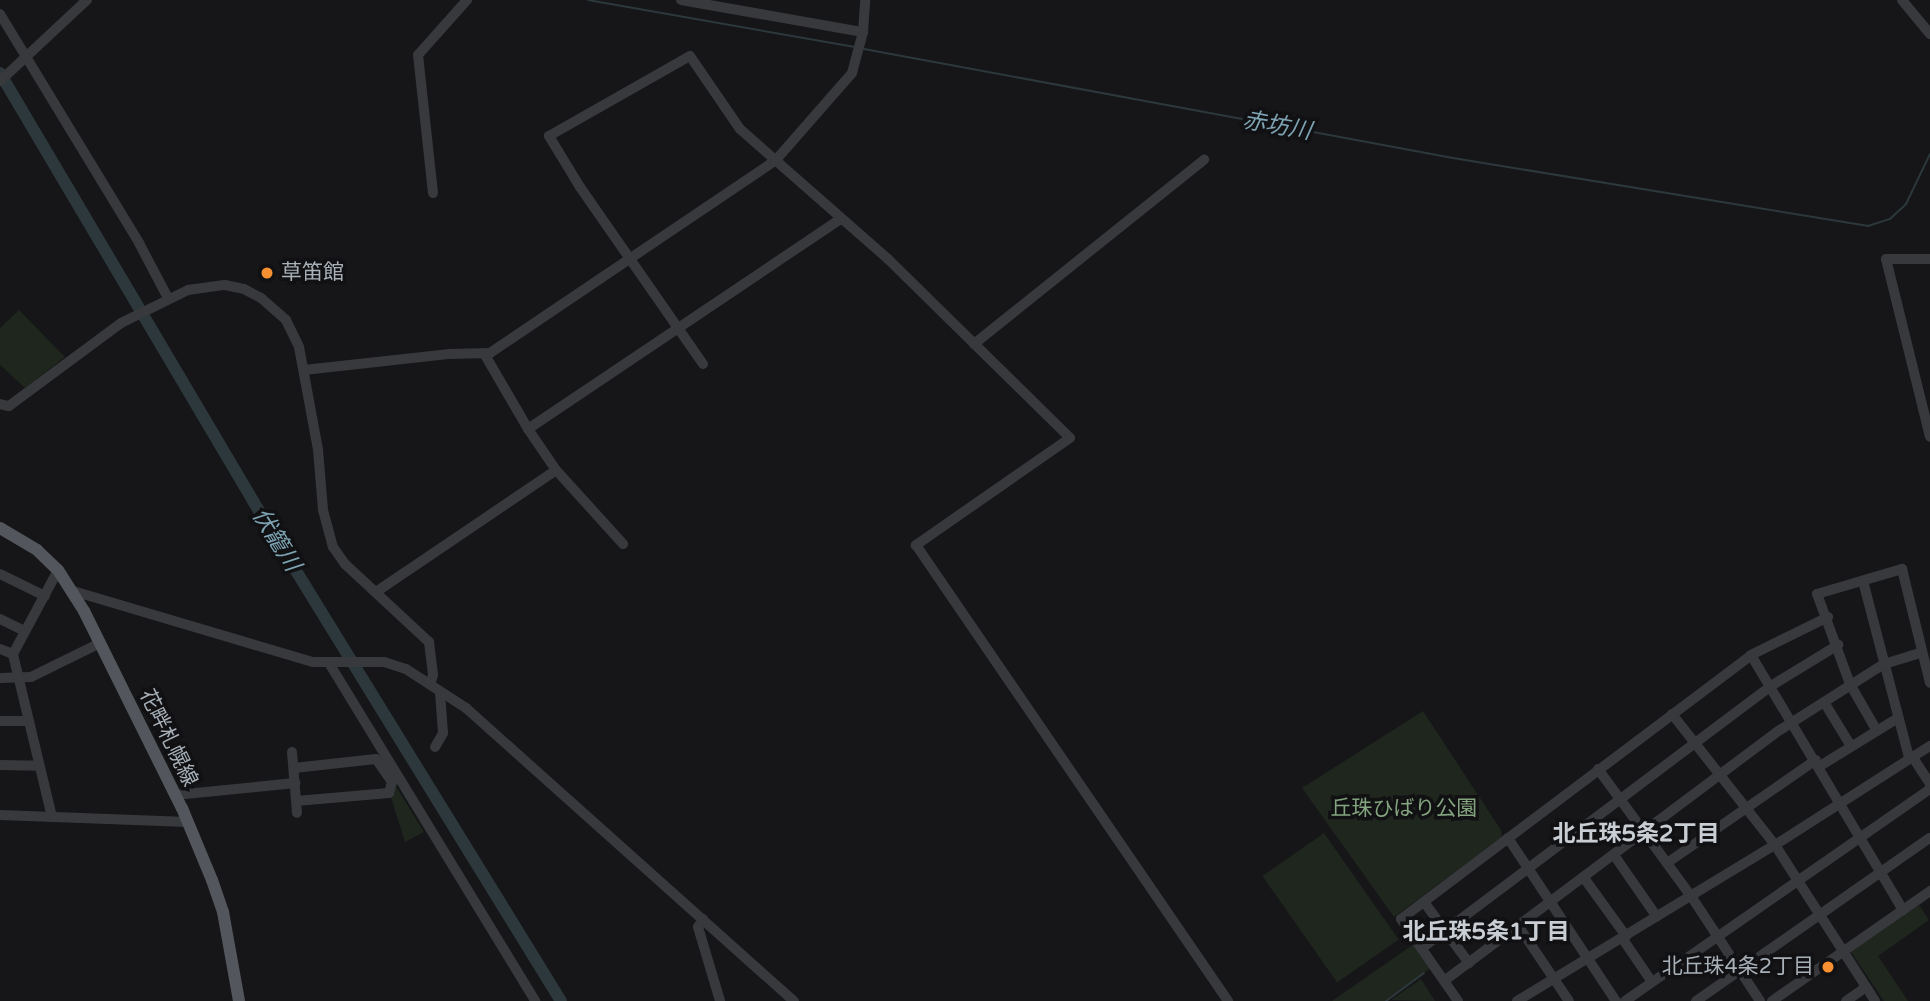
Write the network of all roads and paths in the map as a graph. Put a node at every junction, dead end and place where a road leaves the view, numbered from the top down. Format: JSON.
{"nodes":[{"id":1,"x":87,"y":0,"type":"edge"},
{"id":2,"x":467,"y":0,"type":"edge"},
{"id":3,"x":681,"y":0,"type":"edge"},
{"id":4,"x":865,"y":0,"type":"edge"},
{"id":5,"x":1902,"y":0,"type":"edge"},
{"id":6,"x":0,"y":14,"type":"edge"},
{"id":7,"x":1930,"y":34,"type":"edge"},
{"id":8,"x":862,"y":35,"type":"junction"},
{"id":9,"x":23,"y":59,"type":"junction"},
{"id":10,"x":0,"y":80,"type":"edge"},
{"id":11,"x":1204,"y":160,"type":"dead end"},
{"id":12,"x":775,"y":161,"type":"junction"},
{"id":13,"x":433,"y":193,"type":"dead end"},
{"id":14,"x":841,"y":219,"type":"junction"},
{"id":15,"x":630,"y":257,"type":"junction"},
{"id":16,"x":1930,"y":259,"type":"edge"},
{"id":17,"x":165,"y":301,"type":"junction"},
{"id":18,"x":679,"y":329,"type":"junction"},
{"id":19,"x":974,"y":344,"type":"junction"},
{"id":20,"x":485,"y":355,"type":"junction"},
{"id":21,"x":703,"y":363,"type":"dead end"},
{"id":22,"x":304,"y":370,"type":"junction"},
{"id":23,"x":0,"y":404,"type":"edge"},
{"id":24,"x":528,"y":429,"type":"junction"},
{"id":25,"x":1930,"y":437,"type":"edge"},
{"id":26,"x":556,"y":470,"type":"junction"},
{"id":27,"x":0,"y":528,"type":"edge"},
{"id":28,"x":623,"y":544,"type":"dead end"},
{"id":29,"x":58,"y":570,"type":"junction"},
{"id":30,"x":0,"y":574,"type":"edge"},
{"id":31,"x":1863,"y":581,"type":"junction"},
{"id":32,"x":73,"y":591,"type":"junction"},
{"id":33,"x":376,"y":592,"type":"junction"},
{"id":34,"x":45,"y":596,"type":"junction"},
{"id":35,"x":1828,"y":617,"type":"junction"},
{"id":36,"x":0,"y":619,"type":"edge"},
{"id":37,"x":25,"y":631,"type":"junction"},
{"id":38,"x":100,"y":643,"type":"junction"},
{"id":39,"x":1838,"y":645,"type":"junction"},
{"id":40,"x":0,"y":649,"type":"edge"},
{"id":41,"x":1921,"y":653,"type":"junction"},
{"id":42,"x":13,"y":654,"type":"junction"},
{"id":43,"x":1751,"y":655,"type":"junction"},
{"id":44,"x":332,"y":663,"type":"junction"},
{"id":45,"x":1884,"y":664,"type":"junction"},
{"id":46,"x":0,"y":678,"type":"edge"},
{"id":47,"x":19,"y":678,"type":"junction"},
{"id":48,"x":1930,"y":683,"type":"edge"},
{"id":49,"x":1850,"y":684,"type":"junction"},
{"id":50,"x":430,"y":685,"type":"junction"},
{"id":51,"x":1771,"y":686,"type":"junction"},
{"id":52,"x":440,"y":692,"type":"junction"},
{"id":53,"x":1824,"y":702,"type":"junction"},
{"id":54,"x":1672,"y":713,"type":"junction"},
{"id":55,"x":1898,"y":718,"type":"junction"},
{"id":56,"x":0,"y":720,"type":"edge"},
{"id":57,"x":29,"y":721,"type":"junction"},
{"id":58,"x":1793,"y":722,"type":"junction"},
{"id":59,"x":1877,"y":731,"type":"junction"},
{"id":60,"x":1929,"y":744,"type":"edge"},
{"id":61,"x":1696,"y":745,"type":"junction"},
{"id":62,"x":1852,"y":746,"type":"junction"},
{"id":63,"x":435,"y":747,"type":"dead end"},
{"id":64,"x":292,"y":751,"type":"dead end"},
{"id":65,"x":1910,"y":757,"type":"junction"},
{"id":66,"x":1818,"y":763,"type":"junction"},
{"id":67,"x":0,"y":765,"type":"edge"},
{"id":68,"x":40,"y":766,"type":"junction"},
{"id":69,"x":294,"y":768,"type":"junction"},
{"id":70,"x":1598,"y":769,"type":"junction"},
{"id":71,"x":1721,"y":775,"type":"junction"},
{"id":72,"x":295,"y":783,"type":"junction"},
{"id":73,"x":1930,"y":786,"type":"edge"},
{"id":74,"x":175,"y":795,"type":"junction"},
{"id":75,"x":1622,"y":800,"type":"junction"},
{"id":76,"x":296,"y":801,"type":"junction"},
{"id":77,"x":1842,"y":803,"type":"junction"},
{"id":78,"x":1747,"y":809,"type":"junction"},
{"id":79,"x":297,"y":813,"type":"dead end"},
{"id":80,"x":0,"y":815,"type":"edge"},
{"id":81,"x":52,"y":817,"type":"junction"},
{"id":82,"x":188,"y":822,"type":"junction"},
{"id":83,"x":1644,"y":833,"type":"junction"},
{"id":84,"x":1861,"y":836,"type":"junction"},
{"id":85,"x":1508,"y":838,"type":"junction"},
{"id":86,"x":1930,"y":838,"type":"edge"},
{"id":87,"x":1775,"y":845,"type":"junction"},
{"id":88,"x":1614,"y":855,"type":"junction"},
{"id":89,"x":1667,"y":863,"type":"junction"},
{"id":90,"x":1529,"y":869,"type":"junction"},
{"id":91,"x":1881,"y":871,"type":"junction"},
{"id":92,"x":1584,"y":878,"type":"junction"},
{"id":93,"x":1798,"y":880,"type":"junction"},
{"id":94,"x":1929,"y":894,"type":"edge"},
{"id":95,"x":1691,"y":896,"type":"junction"},
{"id":96,"x":1424,"y":902,"type":"junction"},
{"id":97,"x":1552,"y":903,"type":"junction"},
{"id":98,"x":1903,"y":909,"type":"junction"},
{"id":99,"x":1820,"y":914,"type":"junction"},
{"id":100,"x":1657,"y":917,"type":"junction"},
{"id":101,"x":703,"y":919,"type":"junction"},
{"id":102,"x":1519,"y":927,"type":"junction"},
{"id":103,"x":1445,"y":931,"type":"junction"},
{"id":104,"x":1718,"y":936,"type":"junction"},
{"id":105,"x":1624,"y":937,"type":"junction"},
{"id":106,"x":1422,"y":948,"type":"junction"},
{"id":107,"x":1843,"y":952,"type":"junction"},
{"id":108,"x":1589,"y":959,"type":"junction"},
{"id":109,"x":1469,"y":963,"type":"junction"},
{"id":110,"x":1740,"y":970,"type":"junction"},
{"id":111,"x":1555,"y":979,"type":"junction"},
{"id":112,"x":1444,"y":981,"type":"junction"},
{"id":113,"x":1652,"y":982,"type":"junction"},
{"id":114,"x":1866,"y":987,"type":"junction"},
{"id":115,"x":1520,"y":1000,"type":"edge"},
{"id":116,"x":239,"y":1001,"type":"edge"},
{"id":117,"x":535,"y":1001,"type":"edge"},
{"id":118,"x":720,"y":1001,"type":"edge"},
{"id":119,"x":794,"y":1001,"type":"edge"},
{"id":120,"x":1228,"y":1001,"type":"edge"},
{"id":121,"x":1458,"y":1001,"type":"edge"},
{"id":122,"x":1569,"y":1001,"type":"edge"},
{"id":123,"x":1616,"y":1001,"type":"edge"},
{"id":124,"x":1625,"y":1001,"type":"edge"},
{"id":125,"x":1696,"y":1001,"type":"edge"},
{"id":126,"x":1760,"y":1001,"type":"edge"},
{"id":127,"x":1772,"y":1001,"type":"edge"},
{"id":128,"x":1846,"y":1001,"type":"edge"},
{"id":129,"x":1875,"y":1001,"type":"edge"}],
"edges":[{"from":1,"to":9,"type":"street"},
{"from":2,"to":13,"type":"street"},
{"from":3,"to":8,"type":"street"},
{"from":4,"to":8,"type":"street"},
{"from":5,"to":7,"type":"street"},
{"from":6,"to":9,"type":"street"},
{"from":8,"to":12,"type":"street"},
{"from":9,"to":10,"type":"street"},
{"from":9,"to":17,"type":"street"},
{"from":11,"to":19,"type":"street"},
{"from":12,"to":14,"type":"street"},
{"from":12,"to":15,"type":"street"},
{"from":12,"to":15,"type":"street"},
{"from":14,"to":18,"type":"street"},
{"from":14,"to":19,"type":"street"},
{"from":15,"to":18,"type":"street"},
{"from":15,"to":20,"type":"street"},
{"from":16,"to":25,"type":"street"},
{"from":17,"to":22,"type":"street"},
{"from":17,"to":23,"type":"street"},
{"from":18,"to":21,"type":"street"},
{"from":18,"to":24,"type":"street"},
{"from":19,"to":120,"type":"street"},
{"from":20,"to":22,"type":"street"},
{"from":20,"to":24,"type":"street"},
{"from":22,"to":33,"type":"street"},
{"from":24,"to":26,"type":"street"},
{"from":26,"to":28,"type":"street"},
{"from":26,"to":33,"type":"street"},
{"from":27,"to":29,"type":"main road","name":"花畔札幌線"},
{"from":29,"to":32,"type":"main road","name":"花畔札幌線"},
{"from":29,"to":34,"type":"street"},
{"from":30,"to":34,"type":"street"},
{"from":31,"to":35,"type":"street"},
{"from":31,"to":41,"type":"street"},
{"from":31,"to":45,"type":"street"},
{"from":32,"to":38,"type":"main road","name":"花畔札幌線"},
{"from":32,"to":44,"type":"street"},
{"from":33,"to":50,"type":"street"},
{"from":34,"to":37,"type":"street"},
{"from":35,"to":39,"type":"street"},
{"from":35,"to":43,"type":"street"},
{"from":36,"to":37,"type":"street"},
{"from":37,"to":42,"type":"street"},
{"from":38,"to":47,"type":"street"},
{"from":38,"to":74,"type":"main road","name":"花畔札幌線"},
{"from":39,"to":49,"type":"street"},
{"from":39,"to":51,"type":"street"},
{"from":40,"to":42,"type":"street"},
{"from":41,"to":45,"type":"street"},
{"from":41,"to":48,"type":"street"},
{"from":42,"to":47,"type":"street"},
{"from":43,"to":51,"type":"street"},
{"from":43,"to":54,"type":"street"},
{"from":44,"to":50,"type":"street"},
{"from":44,"to":117,"type":"street"},
{"from":45,"to":49,"type":"street"},
{"from":45,"to":55,"type":"street"},
{"from":46,"to":47,"type":"street"},
{"from":47,"to":57,"type":"street"},
{"from":49,"to":53,"type":"street"},
{"from":49,"to":59,"type":"street"},
{"from":50,"to":52,"type":"street"},
{"from":51,"to":58,"type":"street"},
{"from":51,"to":61,"type":"street"},
{"from":52,"to":63,"type":"street"},
{"from":52,"to":101,"type":"street"},
{"from":53,"to":58,"type":"street"},
{"from":53,"to":62,"type":"street"},
{"from":54,"to":61,"type":"street"},
{"from":54,"to":70,"type":"street"},
{"from":55,"to":59,"type":"street"},
{"from":55,"to":65,"type":"street"},
{"from":56,"to":57,"type":"street"},
{"from":57,"to":68,"type":"street"},
{"from":58,"to":66,"type":"street"},
{"from":58,"to":71,"type":"street"},
{"from":59,"to":62,"type":"street"},
{"from":60,"to":65,"type":"street"},
{"from":61,"to":71,"type":"street"},
{"from":61,"to":75,"type":"street"},
{"from":62,"to":66,"type":"street"},
{"from":64,"to":69,"type":"street"},
{"from":65,"to":73,"type":"street"},
{"from":65,"to":77,"type":"street"},
{"from":66,"to":77,"type":"street"},
{"from":66,"to":78,"type":"street"},
{"from":67,"to":68,"type":"street"},
{"from":68,"to":81,"type":"street"},
{"from":69,"to":72,"type":"street"},
{"from":69,"to":76,"type":"street"},
{"from":70,"to":75,"type":"street"},
{"from":70,"to":85,"type":"street"},
{"from":71,"to":78,"type":"street"},
{"from":71,"to":83,"type":"street"},
{"from":72,"to":74,"type":"street"},
{"from":72,"to":76,"type":"street"},
{"from":73,"to":84,"type":"street"},
{"from":74,"to":82,"type":"main road","name":"花畔札幌線"},
{"from":75,"to":83,"type":"street"},
{"from":75,"to":90,"type":"street"},
{"from":76,"to":79,"type":"street"},
{"from":77,"to":84,"type":"street"},
{"from":77,"to":87,"type":"street"},
{"from":78,"to":87,"type":"street"},
{"from":78,"to":89,"type":"street"},
{"from":80,"to":81,"type":"street"},
{"from":81,"to":82,"type":"street"},
{"from":82,"to":116,"type":"main road","name":"花畔札幌線"},
{"from":83,"to":88,"type":"street"},
{"from":83,"to":89,"type":"street"},
{"from":84,"to":91,"type":"street"},
{"from":84,"to":93,"type":"street"},
{"from":85,"to":90,"type":"street"},
{"from":85,"to":96,"type":"street"},
{"from":86,"to":91,"type":"street"},
{"from":87,"to":93,"type":"street"},
{"from":87,"to":95,"type":"street"},
{"from":88,"to":92,"type":"street"},
{"from":88,"to":100,"type":"street"},
{"from":89,"to":95,"type":"street"},
{"from":90,"to":97,"type":"street"},
{"from":90,"to":103,"type":"street"},
{"from":91,"to":98,"type":"street"},
{"from":91,"to":99,"type":"street"},
{"from":92,"to":97,"type":"street"},
{"from":92,"to":105,"type":"street"},
{"from":93,"to":99,"type":"street"},
{"from":93,"to":104,"type":"street"},
{"from":94,"to":98,"type":"street"},
{"from":95,"to":100,"type":"street"},
{"from":95,"to":104,"type":"street"},
{"from":96,"to":103,"type":"street"},
{"from":96,"to":106,"type":"street"},
{"from":97,"to":102,"type":"street"},
{"from":97,"to":108,"type":"street"},
{"from":98,"to":107,"type":"street"},
{"from":99,"to":107,"type":"street"},
{"from":99,"to":110,"type":"street"},
{"from":100,"to":105,"type":"street"},
{"from":101,"to":118,"type":"street"},
{"from":101,"to":119,"type":"street"},
{"from":102,"to":109,"type":"street"},
{"from":102,"to":111,"type":"street"},
{"from":103,"to":106,"type":"street"},
{"from":103,"to":109,"type":"street"},
{"from":104,"to":110,"type":"street"},
{"from":104,"to":113,"type":"street"},
{"from":105,"to":108,"type":"street"},
{"from":105,"to":113,"type":"street"},
{"from":106,"to":112,"type":"street"},
{"from":107,"to":114,"type":"street"},
{"from":107,"to":127,"type":"street"},
{"from":108,"to":111,"type":"street"},
{"from":108,"to":123,"type":"street"},
{"from":109,"to":112,"type":"street"},
{"from":110,"to":125,"type":"street"},
{"from":110,"to":126,"type":"street"},
{"from":111,"to":115,"type":"street"},
{"from":111,"to":122,"type":"street"},
{"from":112,"to":121,"type":"street"},
{"from":113,"to":124,"type":"street"},
{"from":114,"to":128,"type":"street"},
{"from":114,"to":129,"type":"street"}]}
